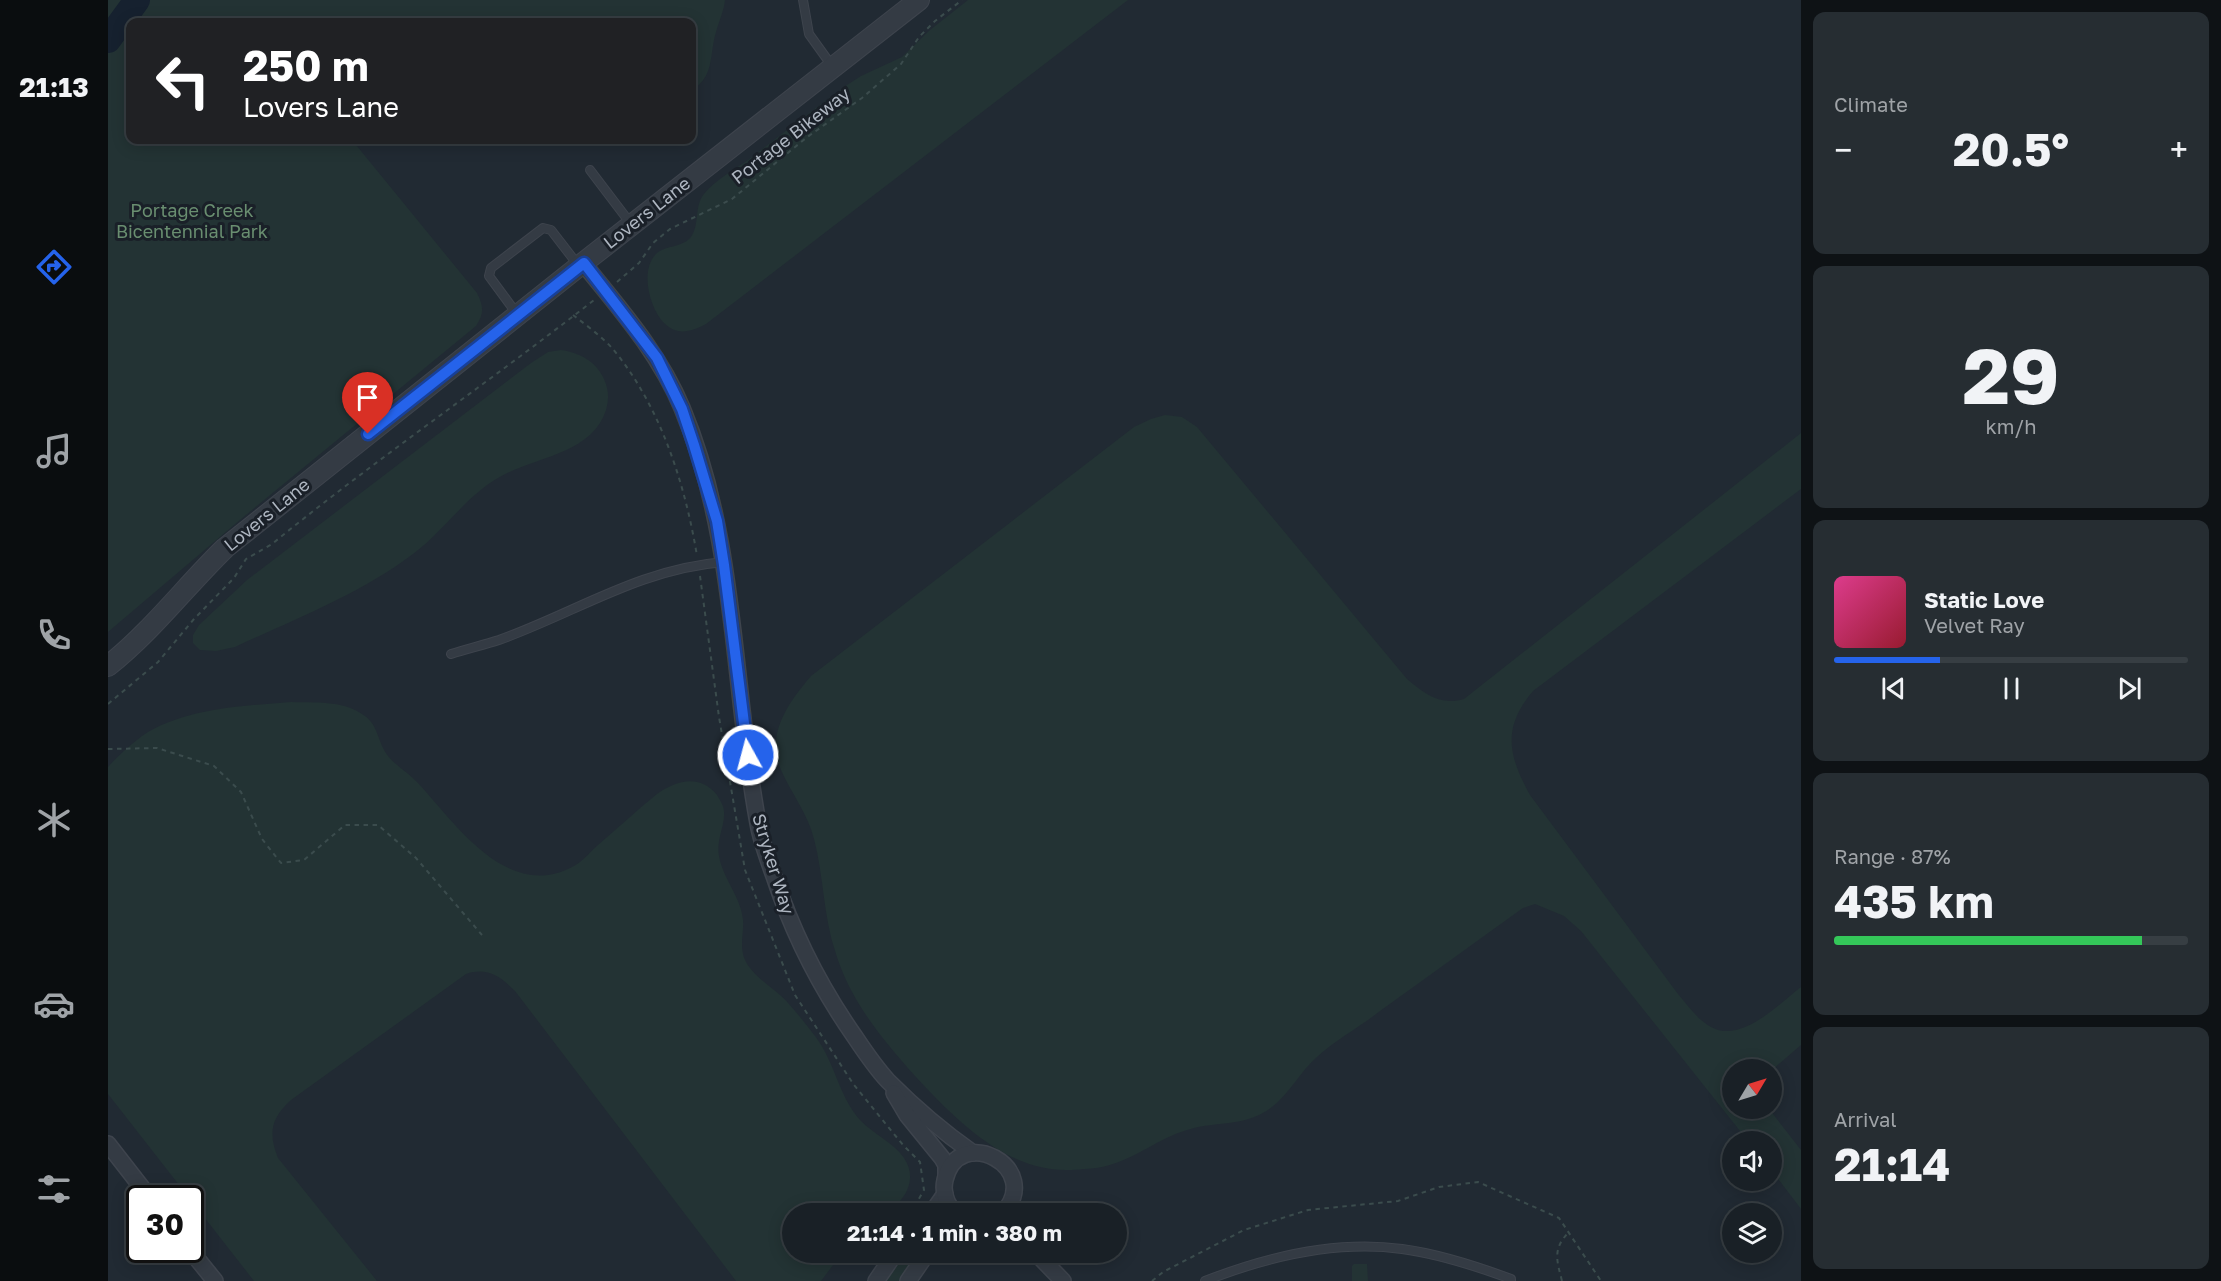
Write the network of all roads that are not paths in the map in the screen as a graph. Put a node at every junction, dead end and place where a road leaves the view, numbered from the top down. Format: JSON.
{"nodes":[{"id":1,"x":803,"y":0,"type":"edge"},
{"id":2,"x":919,"y":0,"type":"edge"},
{"id":3,"x":833,"y":68,"type":"junction"},
{"id":4,"x":590,"y":170,"type":"dead end"},
{"id":5,"x":632,"y":225,"type":"junction"},
{"id":6,"x":581,"y":265,"type":"junction"},
{"id":7,"x":518,"y":315,"type":"junction"},
{"id":8,"x":724,"y":562,"type":"junction"},
{"id":9,"x":450,"y":654,"type":"dead end"},
{"id":10,"x":108,"y":666,"type":"edge"},
{"id":11,"x":887,"y":1080,"type":"junction"},
{"id":12,"x":108,"y":1144,"type":"edge"},
{"id":13,"x":973,"y":1153,"type":"junction"},
{"id":14,"x":946,"y":1175,"type":"junction"},
{"id":15,"x":140,"y":1185,"type":"edge"},
{"id":16,"x":1014,"y":1193,"type":"junction"},
{"id":17,"x":945,"y":1194,"type":"junction"},
{"id":18,"x":939,"y":1203,"type":"edge"},
{"id":19,"x":948,"y":1203,"type":"edge"},
{"id":20,"x":1010,"y":1203,"type":"edge"},
{"id":21,"x":1014,"y":1203,"type":"edge"},
{"id":22,"x":200,"y":1263,"type":"edge"},
{"id":23,"x":888,"y":1263,"type":"edge"},
{"id":24,"x":920,"y":1263,"type":"edge"},
{"id":25,"x":1046,"y":1263,"type":"edge"},
{"id":26,"x":215,"y":1281,"type":"edge"},
{"id":27,"x":876,"y":1281,"type":"edge"},
{"id":28,"x":908,"y":1281,"type":"edge"},
{"id":29,"x":1063,"y":1281,"type":"edge"},
{"id":30,"x":1205,"y":1281,"type":"edge"},
{"id":31,"x":1511,"y":1281,"type":"edge"}],
"edges":[{"from":1,"to":3,"type":"lane"},
{"from":2,"to":3,"type":"street","name":"Lovers Lane"},
{"from":3,"to":5,"type":"street","name":"Lovers Lane"},
{"from":4,"to":5,"type":"lane"},
{"from":5,"to":6,"type":"street","name":"Lovers Lane"},
{"from":6,"to":7,"type":"street","name":"Lovers Lane"},
{"from":6,"to":7,"type":"lane"},
{"from":6,"to":8,"type":"street","name":"Stryker Way"},
{"from":7,"to":10,"type":"street","name":"Lovers Lane"},
{"from":8,"to":9,"type":"lane"},
{"from":8,"to":11,"type":"street","name":"Stryker Way"},
{"from":11,"to":13,"type":"street","name":"Stryker Way"},
{"from":11,"to":14,"type":"street","name":"Stryker Way"},
{"from":12,"to":15,"type":"street"},
{"from":13,"to":14,"type":"street"},
{"from":13,"to":16,"type":"street","name":"Stryker Way"},
{"from":14,"to":17,"type":"street","name":"Stryker Way"},
{"from":16,"to":20,"type":"street"},
{"from":16,"to":21,"type":"street"},
{"from":17,"to":18,"type":"street"},
{"from":17,"to":19,"type":"street"},
{"from":22,"to":26,"type":"street"},
{"from":23,"to":27,"type":"street"},
{"from":24,"to":28,"type":"street"},
{"from":25,"to":29,"type":"street"},
{"from":30,"to":31,"type":"lane"}]}
